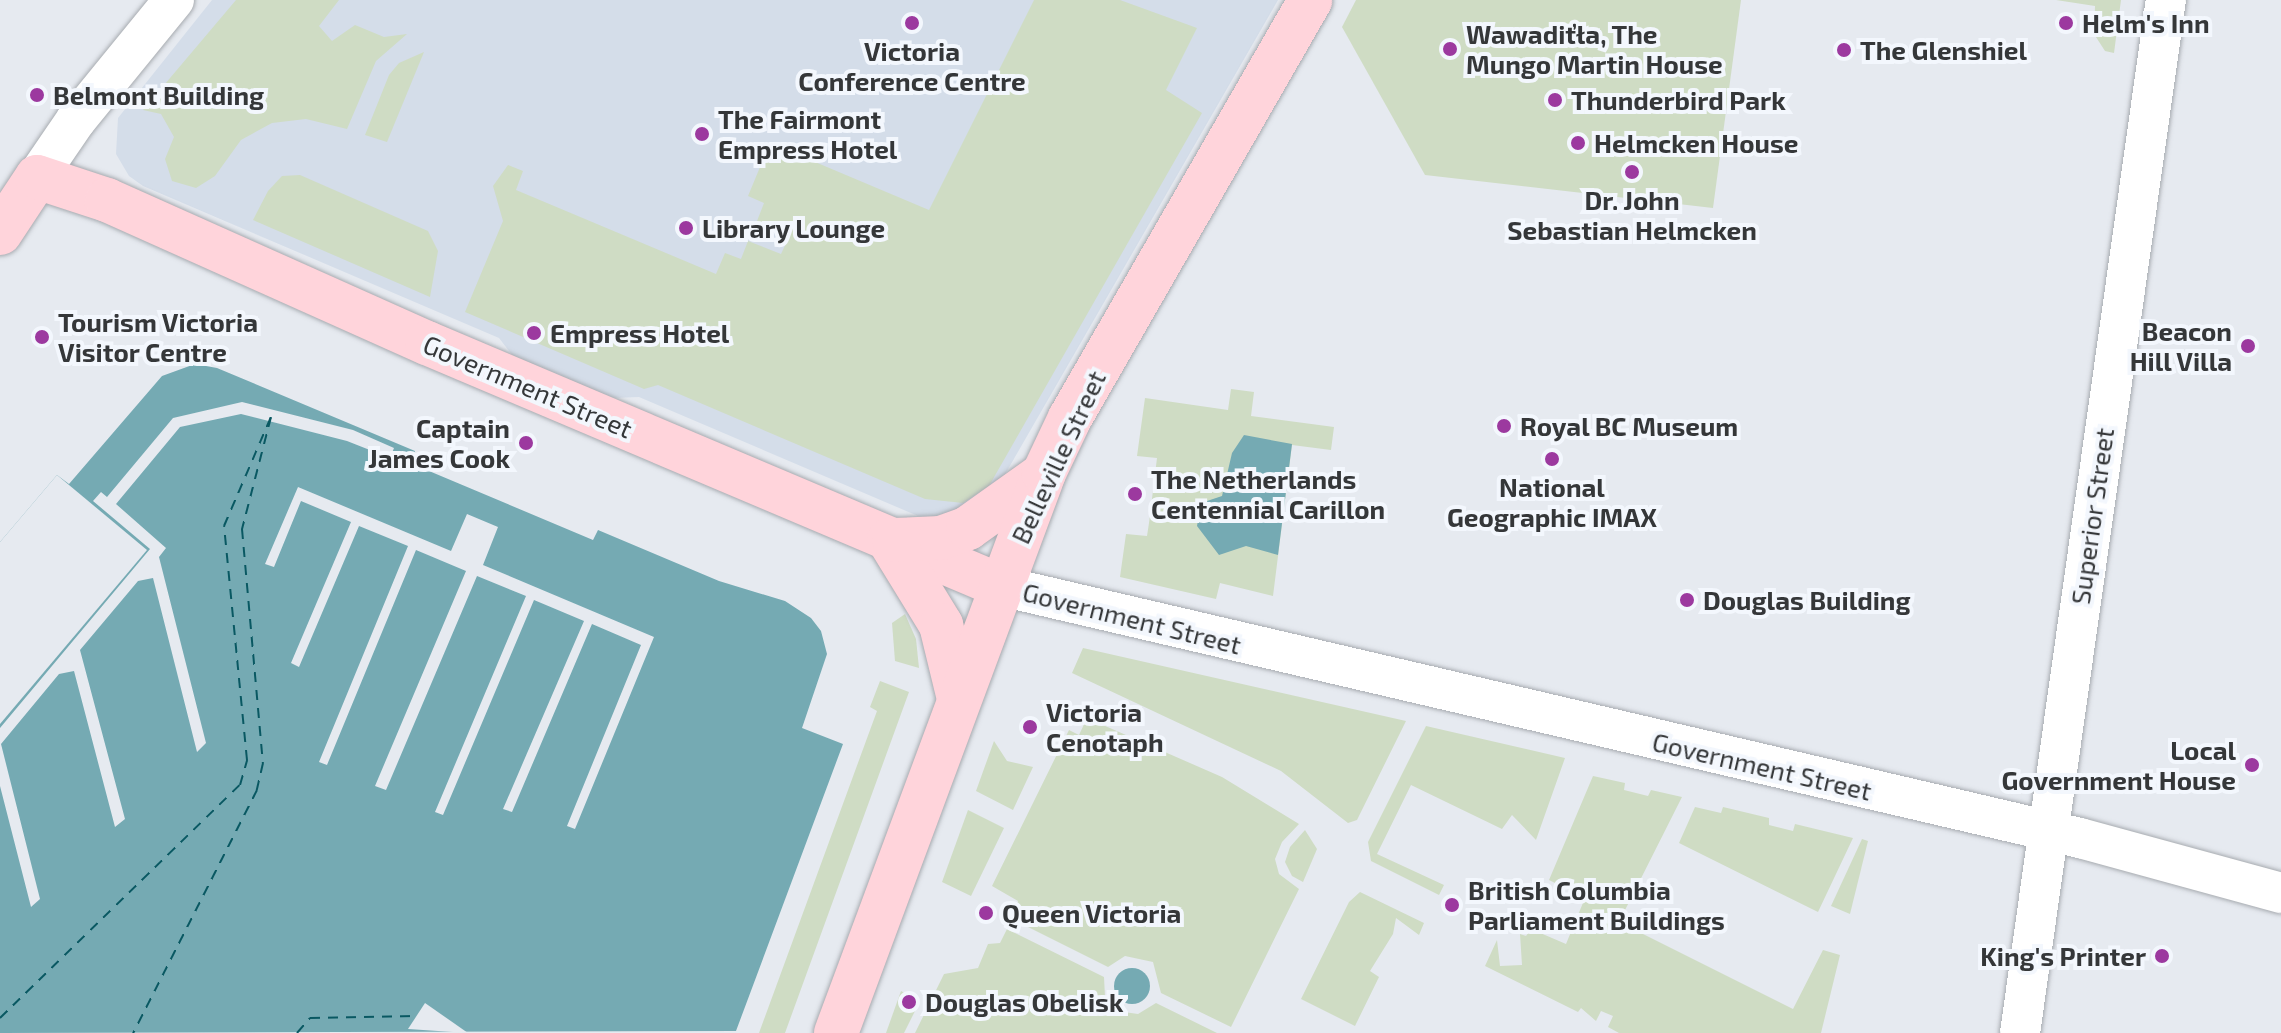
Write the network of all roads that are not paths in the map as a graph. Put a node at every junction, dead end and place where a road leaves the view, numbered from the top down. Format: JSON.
{"nodes":[{"id":1,"x":174,"y":0,"type":"edge"},
{"id":2,"x":1310,"y":0,"type":"edge"},
{"id":3,"x":2166,"y":0,"type":"edge"},
{"id":4,"x":37,"y":177,"type":"junction"},
{"id":5,"x":0,"y":233,"type":"edge"},
{"id":6,"x":1044,"y":473,"type":"junction"},
{"id":7,"x":889,"y":540,"type":"junction"},
{"id":8,"x":1001,"y":586,"type":"junction"},
{"id":9,"x":959,"y":699,"type":"junction"},
{"id":10,"x":2047,"y":831,"type":"junction"},
{"id":11,"x":2281,"y":893,"type":"edge"},
{"id":12,"x":836,"y":1033,"type":"edge"},
{"id":13,"x":2020,"y":1033,"type":"edge"}],
"edges":[{"from":1,"to":4,"type":"street"},
{"from":2,"to":6,"type":"main road","name":"Belleville Street"},
{"from":3,"to":10,"type":"street","name":"Superior Street"},
{"from":4,"to":5,"type":"main road"},
{"from":4,"to":7,"type":"main road","name":"Government Street"},
{"from":6,"to":7,"type":"main road"},
{"from":6,"to":8,"type":"main road","name":"Belleville Street"},
{"from":7,"to":8,"type":"main road","name":"Government Street"},
{"from":7,"to":9,"type":"main road"},
{"from":8,"to":9,"type":"main road","name":"Belleville Street"},
{"from":8,"to":10,"type":"street","name":"Government Street"},
{"from":9,"to":12,"type":"main road","name":"Belleville Street"},
{"from":10,"to":11,"type":"street","name":"Government Street"},
{"from":10,"to":13,"type":"street","name":"Superior Street"}]}
